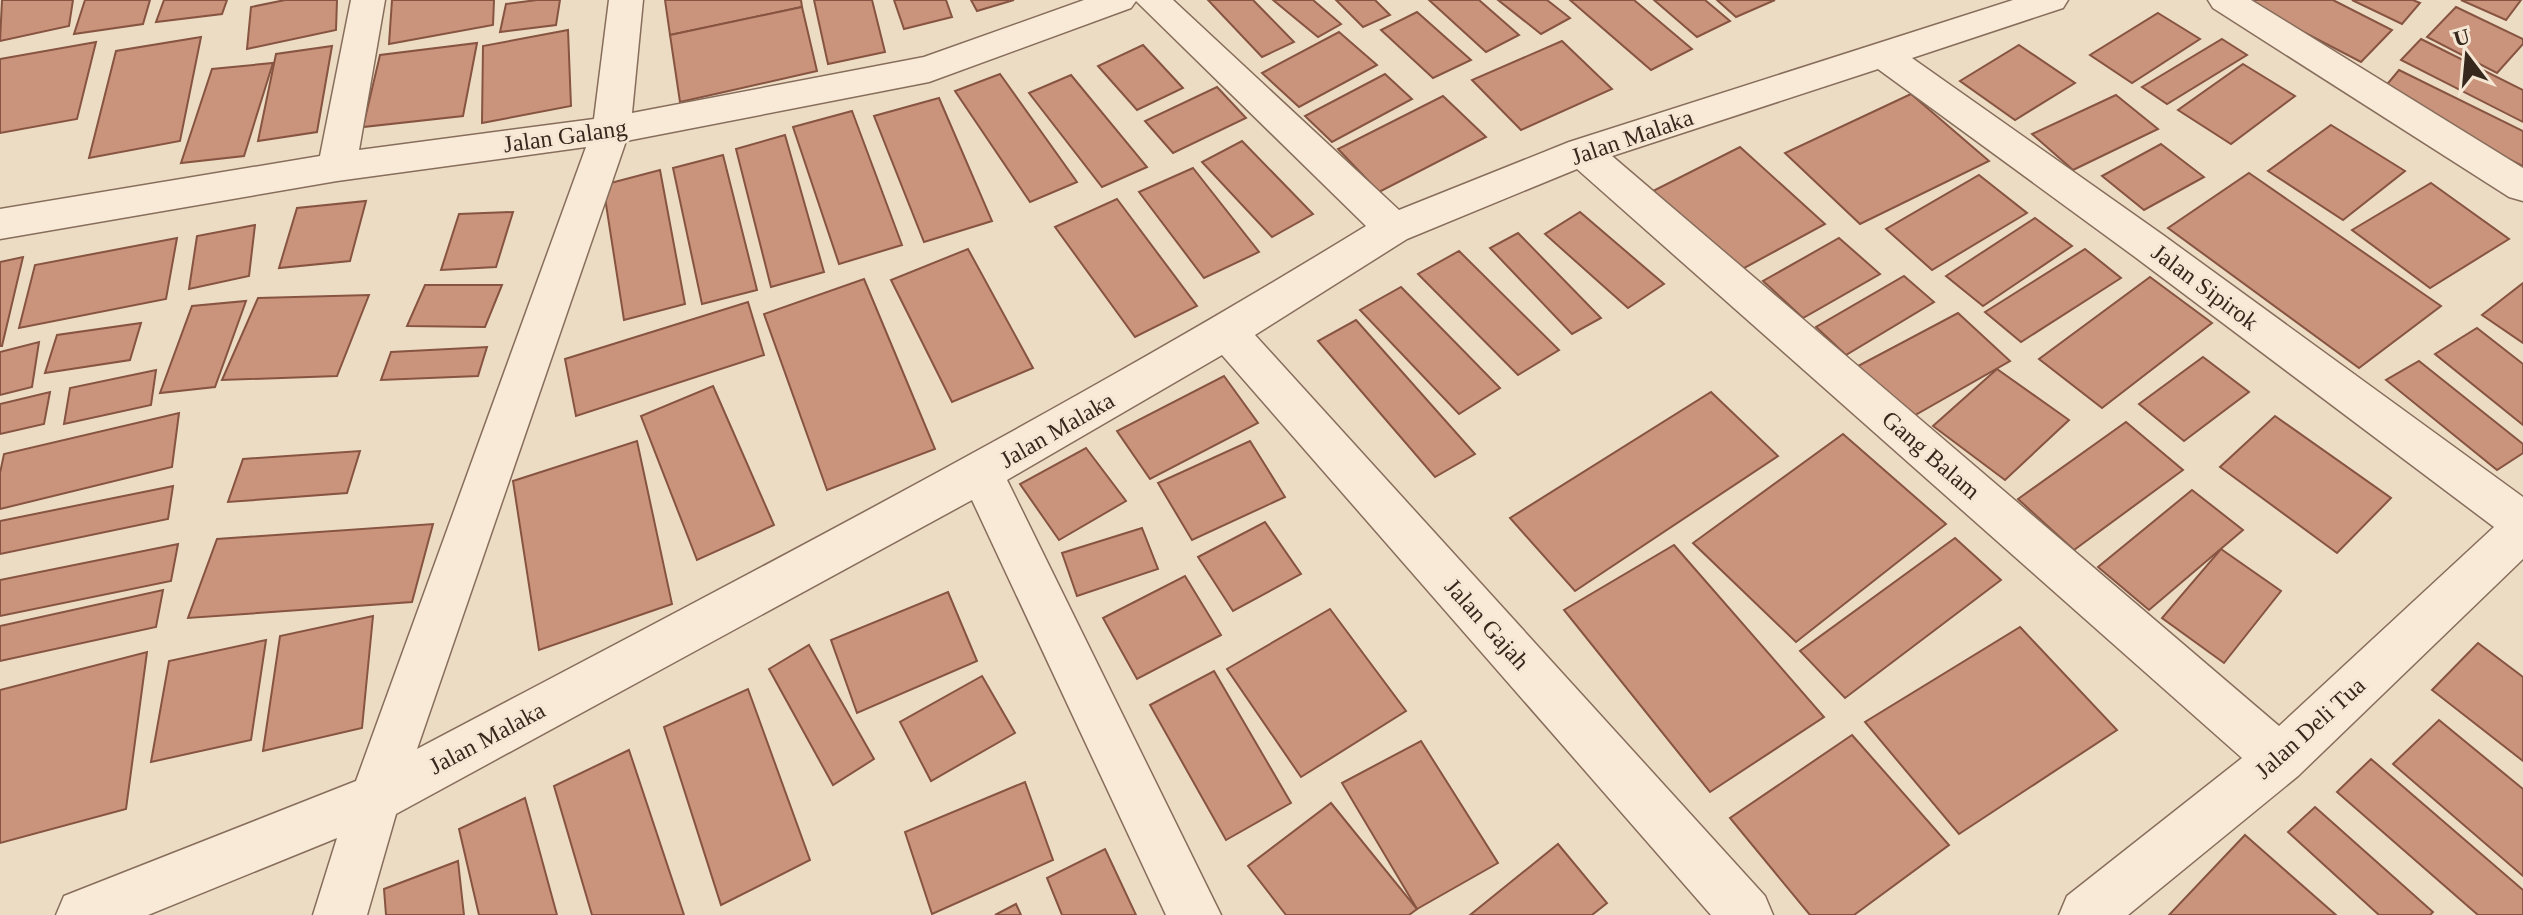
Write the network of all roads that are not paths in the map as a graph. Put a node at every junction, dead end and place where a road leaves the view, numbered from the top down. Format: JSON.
{"nodes":[{"id":1,"x":368,"y":0,"type":"edge"},
{"id":2,"x":626,"y":0,"type":"edge"},
{"id":3,"x":1119,"y":0,"type":"edge"},
{"id":4,"x":1152,"y":0,"type":"edge"},
{"id":5,"x":2051,"y":0,"type":"edge"},
{"id":6,"x":2225,"y":0,"type":"edge"},
{"id":7,"x":1883,"y":55,"type":"junction"},
{"id":8,"x":611,"y":130,"type":"junction"},
{"id":9,"x":1582,"y":152,"type":"junction"},
{"id":10,"x":337,"y":167,"type":"junction"},
{"id":11,"x":2523,"y":187,"type":"edge"},
{"id":12,"x":0,"y":224,"type":"edge"},
{"id":13,"x":1393,"y":228,"type":"junction"},
{"id":14,"x":1227,"y":332,"type":"junction"},
{"id":15,"x":981,"y":473,"type":"junction"},
{"id":16,"x":2523,"y":526,"type":"edge"},
{"id":17,"x":2280,"y":759,"type":"junction"},
{"id":18,"x":375,"y":798,"type":"junction"},
{"id":19,"x":83,"y":915,"type":"edge"},
{"id":20,"x":340,"y":915,"type":"edge"},
{"id":21,"x":1194,"y":915,"type":"edge"},
{"id":22,"x":1746,"y":915,"type":"edge"},
{"id":23,"x":2086,"y":915,"type":"edge"}],
"edges":[{"from":1,"to":10,"type":"street"},
{"from":2,"to":8,"type":"street"},
{"from":3,"to":8,"type":"street","name":"Jalan Galang"},
{"from":4,"to":13,"type":"street"},
{"from":5,"to":7,"type":"street","name":"Jalan Malaka"},
{"from":6,"to":11,"type":"street"},
{"from":7,"to":9,"type":"street","name":"Jalan Malaka"},
{"from":7,"to":16,"type":"street","name":"Jalan Sipirok"},
{"from":8,"to":10,"type":"street","name":"Jalan Galang"},
{"from":8,"to":18,"type":"street"},
{"from":9,"to":13,"type":"street","name":"Jalan Malaka"},
{"from":9,"to":17,"type":"street","name":"Gang Balam"},
{"from":10,"to":12,"type":"street","name":"Jalan Galang"},
{"from":13,"to":14,"type":"street","name":"Jalan Malaka"},
{"from":14,"to":15,"type":"street","name":"Jalan Malaka"},
{"from":14,"to":22,"type":"street","name":"Jalan Gajah"},
{"from":15,"to":18,"type":"street","name":"Jalan Malaka"},
{"from":15,"to":21,"type":"street"},
{"from":16,"to":17,"type":"street","name":"Jalan Deli Tua"},
{"from":17,"to":23,"type":"street","name":"Jalan Deli Tua"},
{"from":18,"to":19,"type":"street","name":"Jalan Malaka"},
{"from":18,"to":20,"type":"street"}]}
